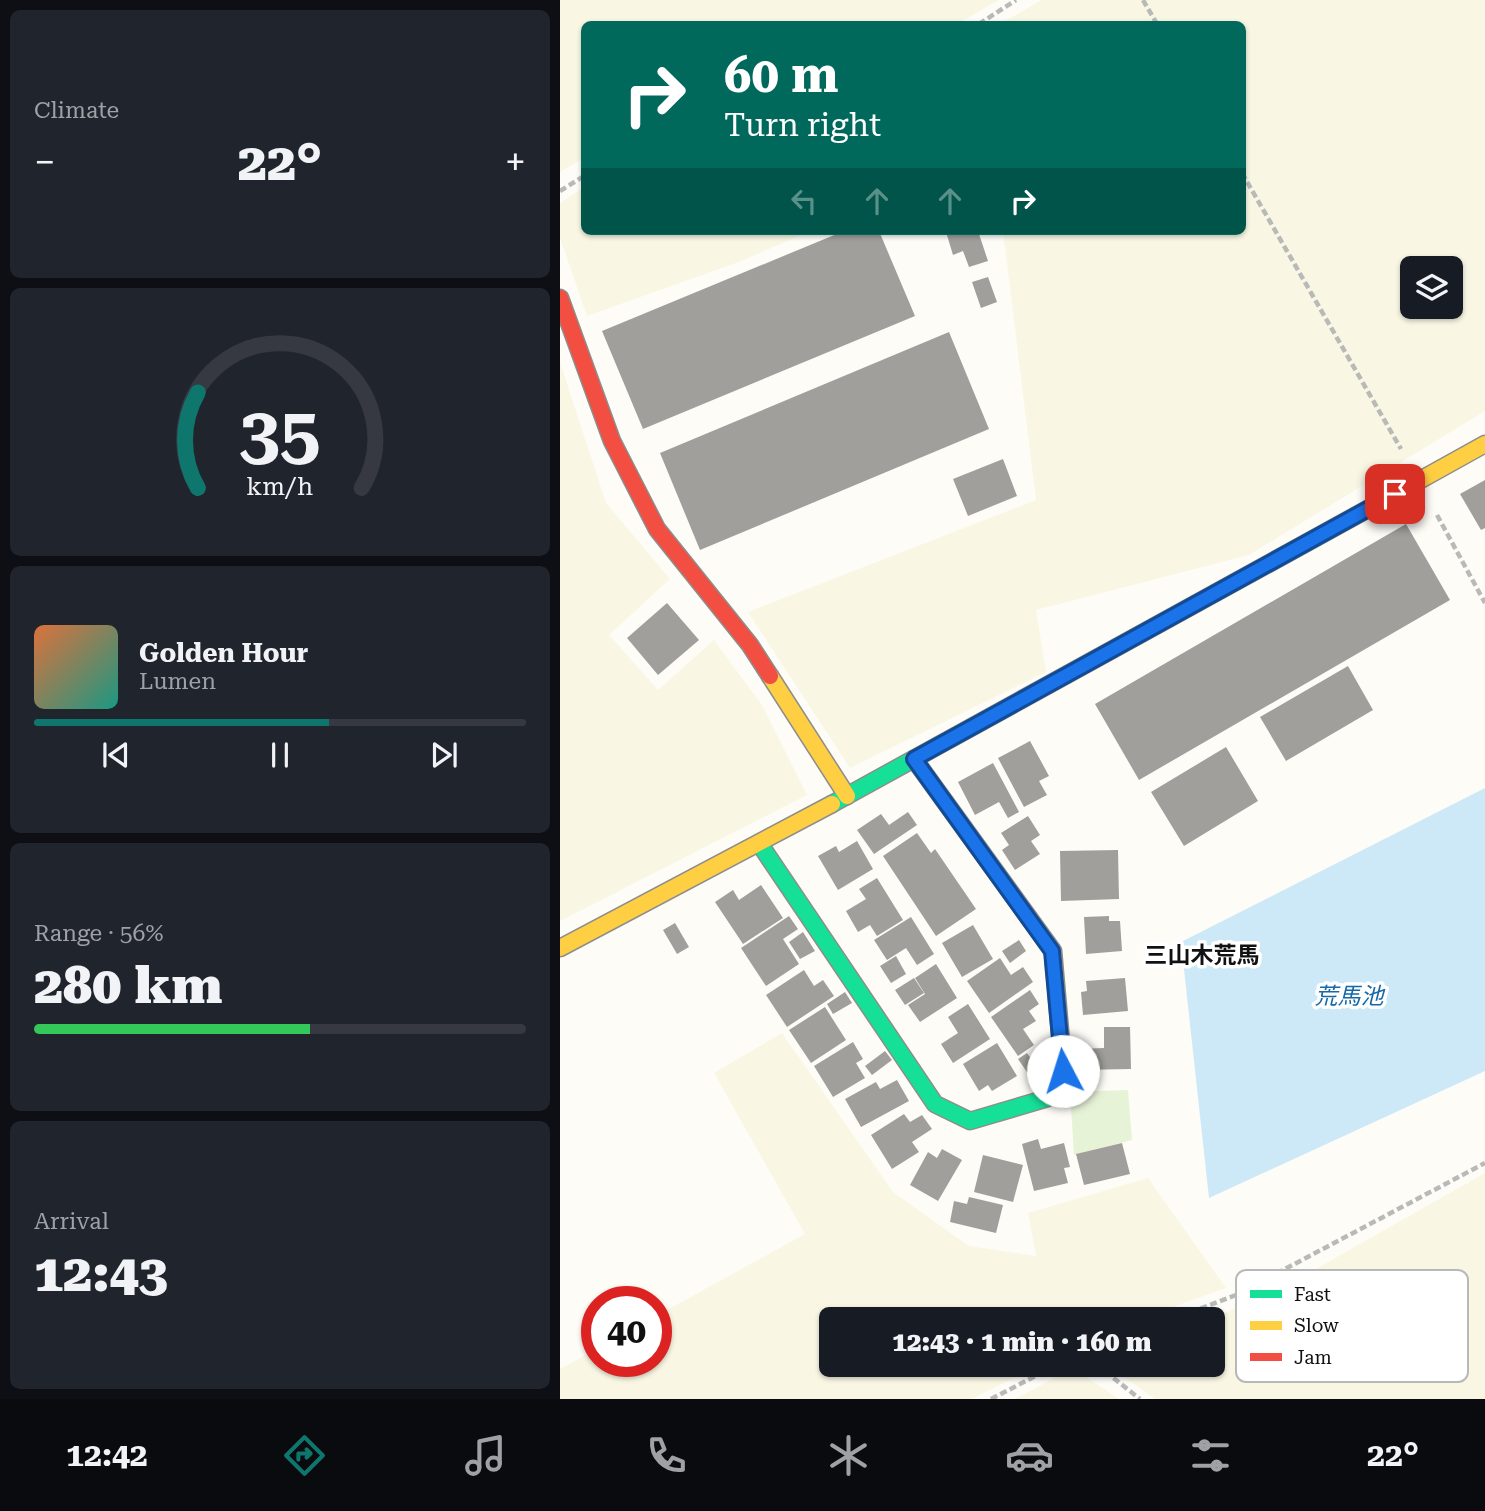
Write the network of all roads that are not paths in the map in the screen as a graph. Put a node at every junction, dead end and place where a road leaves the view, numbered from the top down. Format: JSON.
{"nodes":[{"id":1,"x":560,"y":298,"type":"edge"},
{"id":2,"x":1485,"y":444,"type":"edge"},
{"id":3,"x":914,"y":759,"type":"junction"},
{"id":4,"x":847,"y":796,"type":"junction"},
{"id":5,"x":759,"y":842,"type":"junction"},
{"id":6,"x":560,"y":947,"type":"edge"}],
"edges":[{"from":1,"to":4,"type":"street"},
{"from":2,"to":3,"type":"street"},
{"from":3,"to":4,"type":"street"},
{"from":3,"to":5,"type":"street"},
{"from":4,"to":5,"type":"street"},
{"from":5,"to":6,"type":"street"}]}
